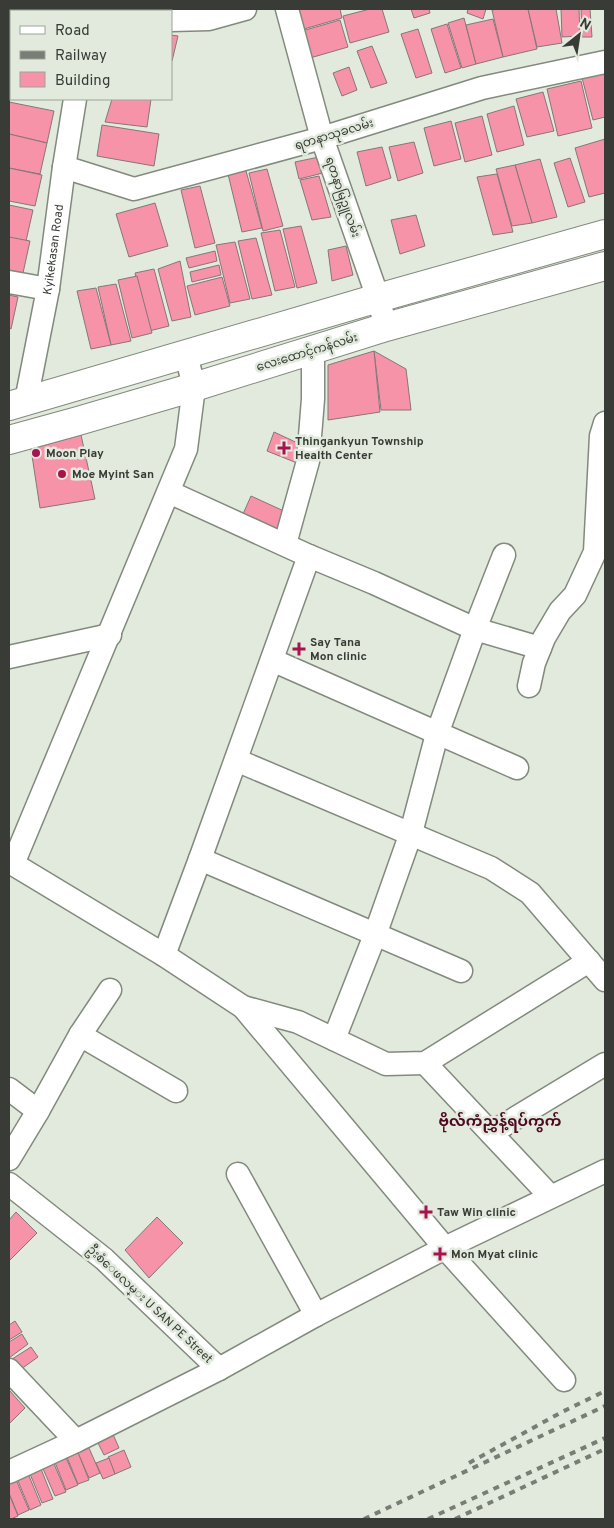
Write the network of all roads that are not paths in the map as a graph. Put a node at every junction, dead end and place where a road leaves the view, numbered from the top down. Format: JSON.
{"nodes":[{"id":1,"x":244,"y":9,"type":"edge"},
{"id":2,"x":287,"y":9,"type":"edge"},
{"id":3,"x":172,"y":20,"type":"edge"},
{"id":4,"x":605,"y":62,"type":"edge"},
{"id":5,"x":75,"y":100,"type":"edge"},
{"id":6,"x":322,"y":138,"type":"junction"},
{"id":7,"x":64,"y":167,"type":"junction"},
{"id":8,"x":605,"y":234,"type":"edge"},
{"id":9,"x":605,"y":266,"type":"edge"},
{"id":10,"x":9,"y":282,"type":"edge"},
{"id":11,"x":48,"y":289,"type":"junction"},
{"id":12,"x":378,"y":298,"type":"junction"},
{"id":13,"x":386,"y":327,"type":"junction"},
{"id":14,"x":312,"y":350,"type":"junction"},
{"id":15,"x":186,"y":354,"type":"junction"},
{"id":16,"x":194,"y":387,"type":"junction"},
{"id":17,"x":18,"y":403,"type":"edge"},
{"id":18,"x":605,"y":423,"type":"edge"},
{"id":19,"x":38,"y":432,"type":"junction"},
{"id":20,"x":9,"y":440,"type":"edge"},
{"id":21,"x":169,"y":492,"type":"junction"},
{"id":22,"x":601,"y":515,"type":"edge"},
{"id":23,"x":285,"y":544,"type":"junction"},
{"id":24,"x":504,"y":555,"type":"dead end"},
{"id":25,"x":309,"y":556,"type":"junction"},
{"id":26,"x":475,"y":629,"type":"junction"},
{"id":27,"x":110,"y":635,"type":"junction"},
{"id":28,"x":540,"y":648,"type":"junction"},
{"id":29,"x":9,"y":657,"type":"edge"},
{"id":30,"x":272,"y":660,"type":"junction"},
{"id":31,"x":529,"y":686,"type":"dead end"},
{"id":32,"x":437,"y":734,"type":"junction"},
{"id":33,"x":236,"y":760,"type":"junction"},
{"id":34,"x":517,"y":768,"type":"dead end"},
{"id":35,"x":411,"y":833,"type":"junction"},
{"id":36,"x":200,"y":859,"type":"junction"},
{"id":37,"x":11,"y":865,"type":"edge"},
{"id":38,"x":375,"y":935,"type":"junction"},
{"id":39,"x":164,"y":955,"type":"junction"},
{"id":40,"x":589,"y":961,"type":"junction"},
{"id":41,"x":461,"y":972,"type":"dead end"},
{"id":42,"x":605,"y":980,"type":"edge"},
{"id":43,"x":110,"y":990,"type":"dead end"},
{"id":44,"x":243,"y":1007,"type":"junction"},
{"id":45,"x":80,"y":1035,"type":"junction"},
{"id":46,"x":334,"y":1040,"type":"junction"},
{"id":47,"x":426,"y":1063,"type":"junction"},
{"id":48,"x":605,"y":1064,"type":"edge"},
{"id":49,"x":9,"y":1089,"type":"edge"},
{"id":50,"x":176,"y":1091,"type":"dead end"},
{"id":51,"x":38,"y":1111,"type":"junction"},
{"id":52,"x":491,"y":1133,"type":"junction"},
{"id":53,"x":9,"y":1159,"type":"edge"},
{"id":54,"x":605,"y":1170,"type":"edge"},
{"id":55,"x":238,"y":1174,"type":"dead end"},
{"id":56,"x":9,"y":1184,"type":"edge"},
{"id":57,"x":550,"y":1196,"type":"junction"},
{"id":58,"x":445,"y":1248,"type":"junction"},
{"id":59,"x":316,"y":1315,"type":"junction"},
{"id":60,"x":219,"y":1369,"type":"junction"},
{"id":61,"x":9,"y":1370,"type":"edge"},
{"id":62,"x":564,"y":1380,"type":"dead end"},
{"id":63,"x":76,"y":1441,"type":"junction"},
{"id":64,"x":9,"y":1472,"type":"edge"}],
"edges":[{"from":1,"to":3,"type":"street"},
{"from":2,"to":6,"type":"street","name":"ရတနာမြဉ္ဇူလမ်း"},
{"from":4,"to":6,"type":"street","name":"ရတနာသုခလမ်း"},
{"from":5,"to":7,"type":"street","name":"Kyikekasan Road"},
{"from":6,"to":7,"type":"street","name":"ရတနာသုခလမ်း"},
{"from":6,"to":12,"type":"street","name":"ရတနာမြဉ္ဇူလမ်း"},
{"from":7,"to":11,"type":"street","name":"Kyikekasan Road"},
{"from":8,"to":12,"type":"main road"},
{"from":9,"to":13,"type":"main road","name":"လေးထောင့်ကန်လမ်း"},
{"from":10,"to":11,"type":"street"},
{"from":11,"to":17,"type":"street","name":"Kyikekasan Road"},
{"from":12,"to":13,"type":"street","name":"ရတနာမြဉ္ဇူလမ်း"},
{"from":12,"to":15,"type":"main road"},
{"from":13,"to":14,"type":"main road","name":"လေးထောင့်ကန်လမ်း"},
{"from":14,"to":16,"type":"main road","name":"လေးထောင့်ကန်လမ်း"},
{"from":14,"to":23,"type":"street"},
{"from":15,"to":16,"type":"street"},
{"from":15,"to":17,"type":"main road"},
{"from":16,"to":19,"type":"main road","name":"လေးထောင့်ကန်လမ်း"},
{"from":16,"to":21,"type":"street"},
{"from":17,"to":19,"type":"main road"},
{"from":18,"to":22,"type":"street"},
{"from":19,"to":20,"type":"main road","name":"လေးထောင့်ကန်လမ်း"},
{"from":21,"to":23,"type":"street"},
{"from":21,"to":27,"type":"street"},
{"from":22,"to":28,"type":"street"},
{"from":23,"to":25,"type":"street"},
{"from":24,"to":26,"type":"street"},
{"from":25,"to":26,"type":"street"},
{"from":25,"to":30,"type":"street"},
{"from":26,"to":28,"type":"street"},
{"from":26,"to":32,"type":"street"},
{"from":27,"to":29,"type":"street"},
{"from":27,"to":37,"type":"street"},
{"from":28,"to":31,"type":"street"},
{"from":30,"to":32,"type":"street"},
{"from":30,"to":33,"type":"street"},
{"from":32,"to":34,"type":"street"},
{"from":32,"to":35,"type":"street"},
{"from":33,"to":35,"type":"street"},
{"from":33,"to":36,"type":"street"},
{"from":35,"to":38,"type":"street"},
{"from":35,"to":40,"type":"street"},
{"from":36,"to":38,"type":"street"},
{"from":36,"to":39,"type":"street"},
{"from":37,"to":39,"type":"street"},
{"from":38,"to":41,"type":"street"},
{"from":38,"to":46,"type":"street"},
{"from":39,"to":44,"type":"street"},
{"from":40,"to":42,"type":"street"},
{"from":40,"to":47,"type":"street"},
{"from":43,"to":45,"type":"street"},
{"from":44,"to":46,"type":"street"},
{"from":44,"to":58,"type":"street"},
{"from":45,"to":50,"type":"street"},
{"from":45,"to":51,"type":"street"},
{"from":46,"to":47,"type":"street"},
{"from":47,"to":52,"type":"street"},
{"from":48,"to":52,"type":"street"},
{"from":49,"to":51,"type":"street"},
{"from":51,"to":53,"type":"street"},
{"from":52,"to":57,"type":"street"},
{"from":54,"to":57,"type":"street"},
{"from":55,"to":59,"type":"street"},
{"from":56,"to":60,"type":"street","name":"ဦးစံေဖလမ္း U SAN PE Street"},
{"from":57,"to":58,"type":"street"},
{"from":58,"to":59,"type":"street"},
{"from":58,"to":62,"type":"street"},
{"from":59,"to":60,"type":"street"},
{"from":60,"to":63,"type":"street"},
{"from":61,"to":63,"type":"street"},
{"from":63,"to":64,"type":"street"}]}
